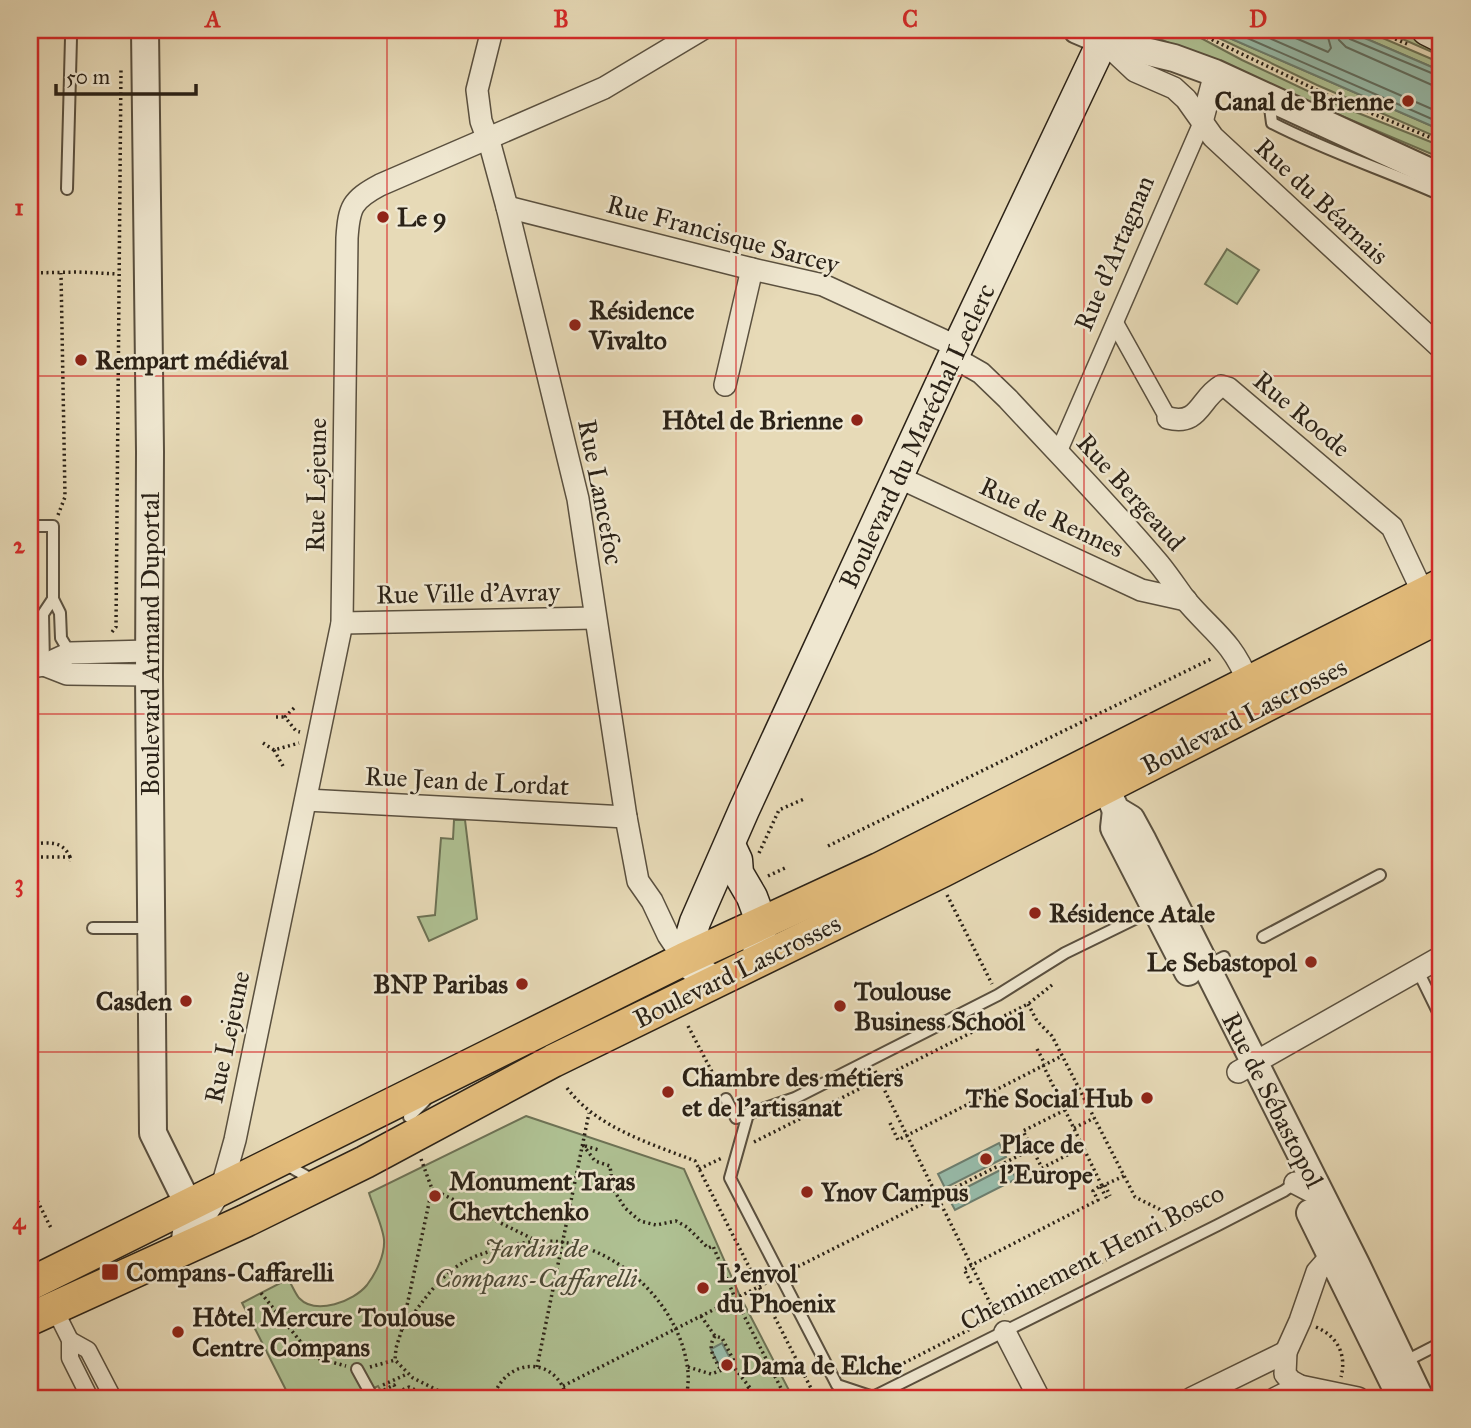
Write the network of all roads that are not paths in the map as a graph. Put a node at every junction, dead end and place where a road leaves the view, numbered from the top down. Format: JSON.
{"nodes":[{"id":1,"x":69,"y":30,"type":"edge"},
{"id":2,"x":145,"y":30,"type":"edge"},
{"id":3,"x":492,"y":30,"type":"edge"},
{"id":4,"x":701,"y":30,"type":"edge"},
{"id":5,"x":1427,"y":30,"type":"edge"},
{"id":6,"x":1096,"y":33,"type":"edge"},
{"id":7,"x":1441,"y":37,"type":"edge"},
{"id":8,"x":1215,"y":73,"type":"junction"},
{"id":9,"x":1269,"y":98,"type":"junction"},
{"id":10,"x":1202,"y":122,"type":"junction"},
{"id":11,"x":487,"y":138,"type":"junction"},
{"id":12,"x":1441,"y":177,"type":"edge"},
{"id":13,"x":67,"y":189,"type":"dead end"},
{"id":14,"x":1441,"y":195,"type":"edge"},
{"id":15,"x":507,"y":206,"type":"junction"},
{"id":16,"x":752,"y":269,"type":"junction"},
{"id":17,"x":1115,"y":323,"type":"junction"},
{"id":18,"x":1441,"y":348,"type":"edge"},
{"id":19,"x":955,"y":352,"type":"junction"},
{"id":20,"x":725,"y":385,"type":"dead end"},
{"id":21,"x":1168,"y":418,"type":"joint"},
{"id":22,"x":1058,"y":453,"type":"junction"},
{"id":23,"x":898,"y":477,"type":"junction"},
{"id":24,"x":30,"y":526,"type":"edge"},
{"id":25,"x":30,"y":551,"type":"edge"},
{"id":26,"x":31,"y":584,"type":"edge"},
{"id":27,"x":1436,"y":598,"type":"edge"},
{"id":28,"x":53,"y":599,"type":"junction"},
{"id":29,"x":1186,"y":600,"type":"junction"},
{"id":30,"x":35,"y":614,"type":"edge"},
{"id":31,"x":595,"y":618,"type":"junction"},
{"id":32,"x":342,"y":624,"type":"junction"},
{"id":33,"x":70,"y":653,"type":"junction"},
{"id":34,"x":149,"y":663,"type":"junction"},
{"id":35,"x":37,"y":666,"type":"edge"},
{"id":36,"x":1248,"y":682,"type":"junction"},
{"id":37,"x":1105,"y":787,"type":"junction"},
{"id":38,"x":306,"y":800,"type":"junction"},
{"id":39,"x":626,"y":817,"type":"junction"},
{"id":40,"x":730,"y":845,"type":"junction"},
{"id":41,"x":1380,"y":875,"type":"dead end"},
{"id":42,"x":1164,"y":904,"type":"junction"},
{"id":43,"x":762,"y":923,"type":"junction"},
{"id":44,"x":93,"y":928,"type":"dead end"},
{"id":45,"x":151,"y":928,"type":"junction"},
{"id":46,"x":1263,"y":937,"type":"dead end"},
{"id":47,"x":1441,"y":957,"type":"edge"},
{"id":48,"x":684,"y":959,"type":"junction"},
{"id":49,"x":755,"y":962,"type":"junction"},
{"id":50,"x":1418,"y":971,"type":"junction"},
{"id":51,"x":713,"y":982,"type":"junction"},
{"id":52,"x":1441,"y":1018,"type":"edge"},
{"id":53,"x":1246,"y":1067,"type":"junction"},
{"id":54,"x":451,"y":1074,"type":"junction"},
{"id":55,"x":726,"y":1099,"type":"road end"},
{"id":56,"x":748,"y":1114,"type":"junction"},
{"id":57,"x":409,"y":1117,"type":"dead end"},
{"id":58,"x":233,"y":1146,"type":"junction"},
{"id":59,"x":280,"y":1162,"type":"junction"},
{"id":60,"x":1295,"y":1183,"type":"junction"},
{"id":61,"x":321,"y":1184,"type":"junction"},
{"id":62,"x":221,"y":1190,"type":"junction"},
{"id":63,"x":1322,"y":1197,"type":"junction"},
{"id":64,"x":189,"y":1206,"type":"junction"},
{"id":65,"x":184,"y":1249,"type":"junction"},
{"id":66,"x":1344,"y":1260,"type":"junction"},
{"id":67,"x":30,"y":1284,"type":"edge"},
{"id":68,"x":42,"y":1314,"type":"edge"},
{"id":69,"x":1001,"y":1324,"type":"junction"},
{"id":70,"x":71,"y":1340,"type":"junction"},
{"id":71,"x":1441,"y":1343,"type":"edge"},
{"id":72,"x":1286,"y":1352,"type":"junction"},
{"id":73,"x":1404,"y":1362,"type":"junction"},
{"id":74,"x":357,"y":1369,"type":"road end"},
{"id":75,"x":1300,"y":1386,"type":"junction"},
{"id":76,"x":1347,"y":1395,"type":"edge"},
{"id":77,"x":90,"y":1398,"type":"edge"},
{"id":78,"x":113,"y":1398,"type":"edge"},
{"id":79,"x":373,"y":1398,"type":"edge"},
{"id":80,"x":1039,"y":1398,"type":"edge"},
{"id":81,"x":1192,"y":1398,"type":"edge"},
{"id":82,"x":1276,"y":1398,"type":"edge"},
{"id":83,"x":1401,"y":1398,"type":"edge"},
{"id":84,"x":1420,"y":1398,"type":"edge"}],
"edges":[{"from":1,"to":13,"type":"lane"},
{"from":2,"to":34,"type":"street","name":"Boulevard Armand Duportal"},
{"from":3,"to":11,"type":"street","name":"Rue Lancefoc"},
{"from":4,"to":11,"type":"street","name":"Rue Lejeune"},
{"from":5,"to":7,"type":"main road"},
{"from":6,"to":8,"type":"street"},
{"from":6,"to":10,"type":"street","name":"Rue du Béarnais"},
{"from":6,"to":19,"type":"main road","name":"Boulevard du Maréchal Leclerc"},
{"from":8,"to":9,"type":"street"},
{"from":8,"to":10,"type":"street","name":"Rue d'Artagnan"},
{"from":9,"to":12,"type":"street"},
{"from":9,"to":14,"type":"lane"},
{"from":10,"to":17,"type":"street","name":"Rue d'Artagnan"},
{"from":10,"to":18,"type":"street","name":"Rue du Béarnais"},
{"from":11,"to":15,"type":"street","name":"Rue Lancefoc"},
{"from":11,"to":32,"type":"street","name":"Rue Lejeune"},
{"from":15,"to":16,"type":"street","name":"Rue Francisque Sarcey"},
{"from":15,"to":31,"type":"street","name":"Rue Lancefoc"},
{"from":16,"to":19,"type":"street","name":"Rue Francisque Sarcey"},
{"from":16,"to":20,"type":"street"},
{"from":17,"to":21,"type":"street","name":"Rue Roode"},
{"from":17,"to":22,"type":"street","name":"Rue d'Artagnan"},
{"from":19,"to":22,"type":"street","name":"Rue Bergeaud"},
{"from":19,"to":23,"type":"main road","name":"Boulevard du Maréchal Leclerc"},
{"from":21,"to":27,"type":"street","name":"Rue Roode"},
{"from":22,"to":29,"type":"street","name":"Rue Bergeaud"},
{"from":23,"to":29,"type":"street","name":"Rue de Rennes"},
{"from":23,"to":40,"type":"main road","name":"Boulevard du Maréchal Leclerc"},
{"from":24,"to":28,"type":"lane"},
{"from":25,"to":26,"type":"lane"},
{"from":26,"to":30,"type":"lane"},
{"from":27,"to":36,"type":"main road","name":"Boulevard Lascrosses"},
{"from":27,"to":37,"type":"main road","name":"Boulevard Lascrosses"},
{"from":28,"to":30,"type":"lane"},
{"from":28,"to":33,"type":"lane"},
{"from":29,"to":36,"type":"street","name":"Rue Bergeaud"},
{"from":30,"to":35,"type":"lane"},
{"from":31,"to":32,"type":"street","name":"Rue Ville d'Avray"},
{"from":31,"to":39,"type":"street","name":"Rue Lancefoc"},
{"from":32,"to":38,"type":"street","name":"Rue Lejeune"},
{"from":33,"to":34,"type":"street"},
{"from":33,"to":35,"type":"street"},
{"from":34,"to":35,"type":"street"},
{"from":34,"to":45,"type":"street","name":"Boulevard Armand Duportal"},
{"from":36,"to":37,"type":"main road","name":"Boulevard Lascrosses"},
{"from":37,"to":42,"type":"street","name":"Rue de Sébastopol"},
{"from":37,"to":43,"type":"main road","name":"Boulevard Lascrosses"},
{"from":37,"to":49,"type":"main road","name":"Boulevard Lascrosses"},
{"from":38,"to":39,"type":"street","name":"Rue Jean de Lordat"},
{"from":38,"to":58,"type":"street","name":"Rue Lejeune"},
{"from":39,"to":48,"type":"street","name":"Rue Lancefoc"},
{"from":40,"to":43,"type":"main road"},
{"from":40,"to":48,"type":"main road","name":"Boulevard du Maréchal Leclerc"},
{"from":41,"to":46,"type":"lane"},
{"from":42,"to":53,"type":"street","name":"Rue de Sébastopol"},
{"from":42,"to":53,"type":"street","name":"Rue de Sébastopol"},
{"from":42,"to":56,"type":"lane"},
{"from":43,"to":48,"type":"main road","name":"Boulevard Lascrosses"},
{"from":43,"to":49,"type":"main road"},
{"from":44,"to":45,"type":"lane"},
{"from":45,"to":64,"type":"street","name":"Boulevard Armand Duportal"},
{"from":47,"to":50,"type":"street"},
{"from":48,"to":51,"type":"main road"},
{"from":48,"to":54,"type":"main road","name":"Boulevard Lascrosses"},
{"from":49,"to":51,"type":"main road","name":"Boulevard Lascrosses"},
{"from":50,"to":52,"type":"lane"},
{"from":50,"to":53,"type":"street"},
{"from":51,"to":61,"type":"main road","name":"Boulevard Lascrosses"},
{"from":53,"to":60,"type":"street","name":"Rue de Sébastopol"},
{"from":53,"to":63,"type":"street","name":"Rue de Sébastopol"},
{"from":54,"to":57,"type":"lane"},
{"from":54,"to":59,"type":"main road","name":"Boulevard Lascrosses"},
{"from":55,"to":56,"type":"lane"},
{"from":56,"to":69,"type":"lane","name":"Cheminement Henri Bosco"},
{"from":58,"to":59,"type":"street"},
{"from":58,"to":62,"type":"street","name":"Rue Lejeune"},
{"from":59,"to":61,"type":"lane"},
{"from":59,"to":62,"type":"main road","name":"Boulevard Lascrosses"},
{"from":60,"to":63,"type":"street"},
{"from":60,"to":66,"type":"street","name":"Rue de Sébastopol"},
{"from":60,"to":69,"type":"lane","name":"Cheminement Henri Bosco"},
{"from":61,"to":65,"type":"main road","name":"Boulevard Lascrosses"},
{"from":62,"to":64,"type":"main road","name":"Boulevard Lascrosses"},
{"from":62,"to":65,"type":"street","name":"Rue Lejeune"},
{"from":63,"to":66,"type":"street","name":"Rue de Sébastopol"},
{"from":64,"to":65,"type":"street"},
{"from":64,"to":67,"type":"main road","name":"Boulevard Lascrosses"},
{"from":65,"to":68,"type":"main road","name":"Boulevard Lascrosses"},
{"from":66,"to":72,"type":"street"},
{"from":66,"to":73,"type":"street","name":"Rue de Sébastopol"},
{"from":66,"to":83,"type":"street","name":"Rue de Sébastopol"},
{"from":68,"to":70,"type":"street"},
{"from":69,"to":80,"type":"street"},
{"from":70,"to":77,"type":"street"},
{"from":70,"to":78,"type":"street"},
{"from":71,"to":73,"type":"lane"},
{"from":72,"to":75,"type":"street"},
{"from":72,"to":81,"type":"street"},
{"from":73,"to":84,"type":"street","name":"Rue de Sébastopol"},
{"from":74,"to":79,"type":"lane"},
{"from":75,"to":76,"type":"street"},
{"from":75,"to":82,"type":"street"}]}
